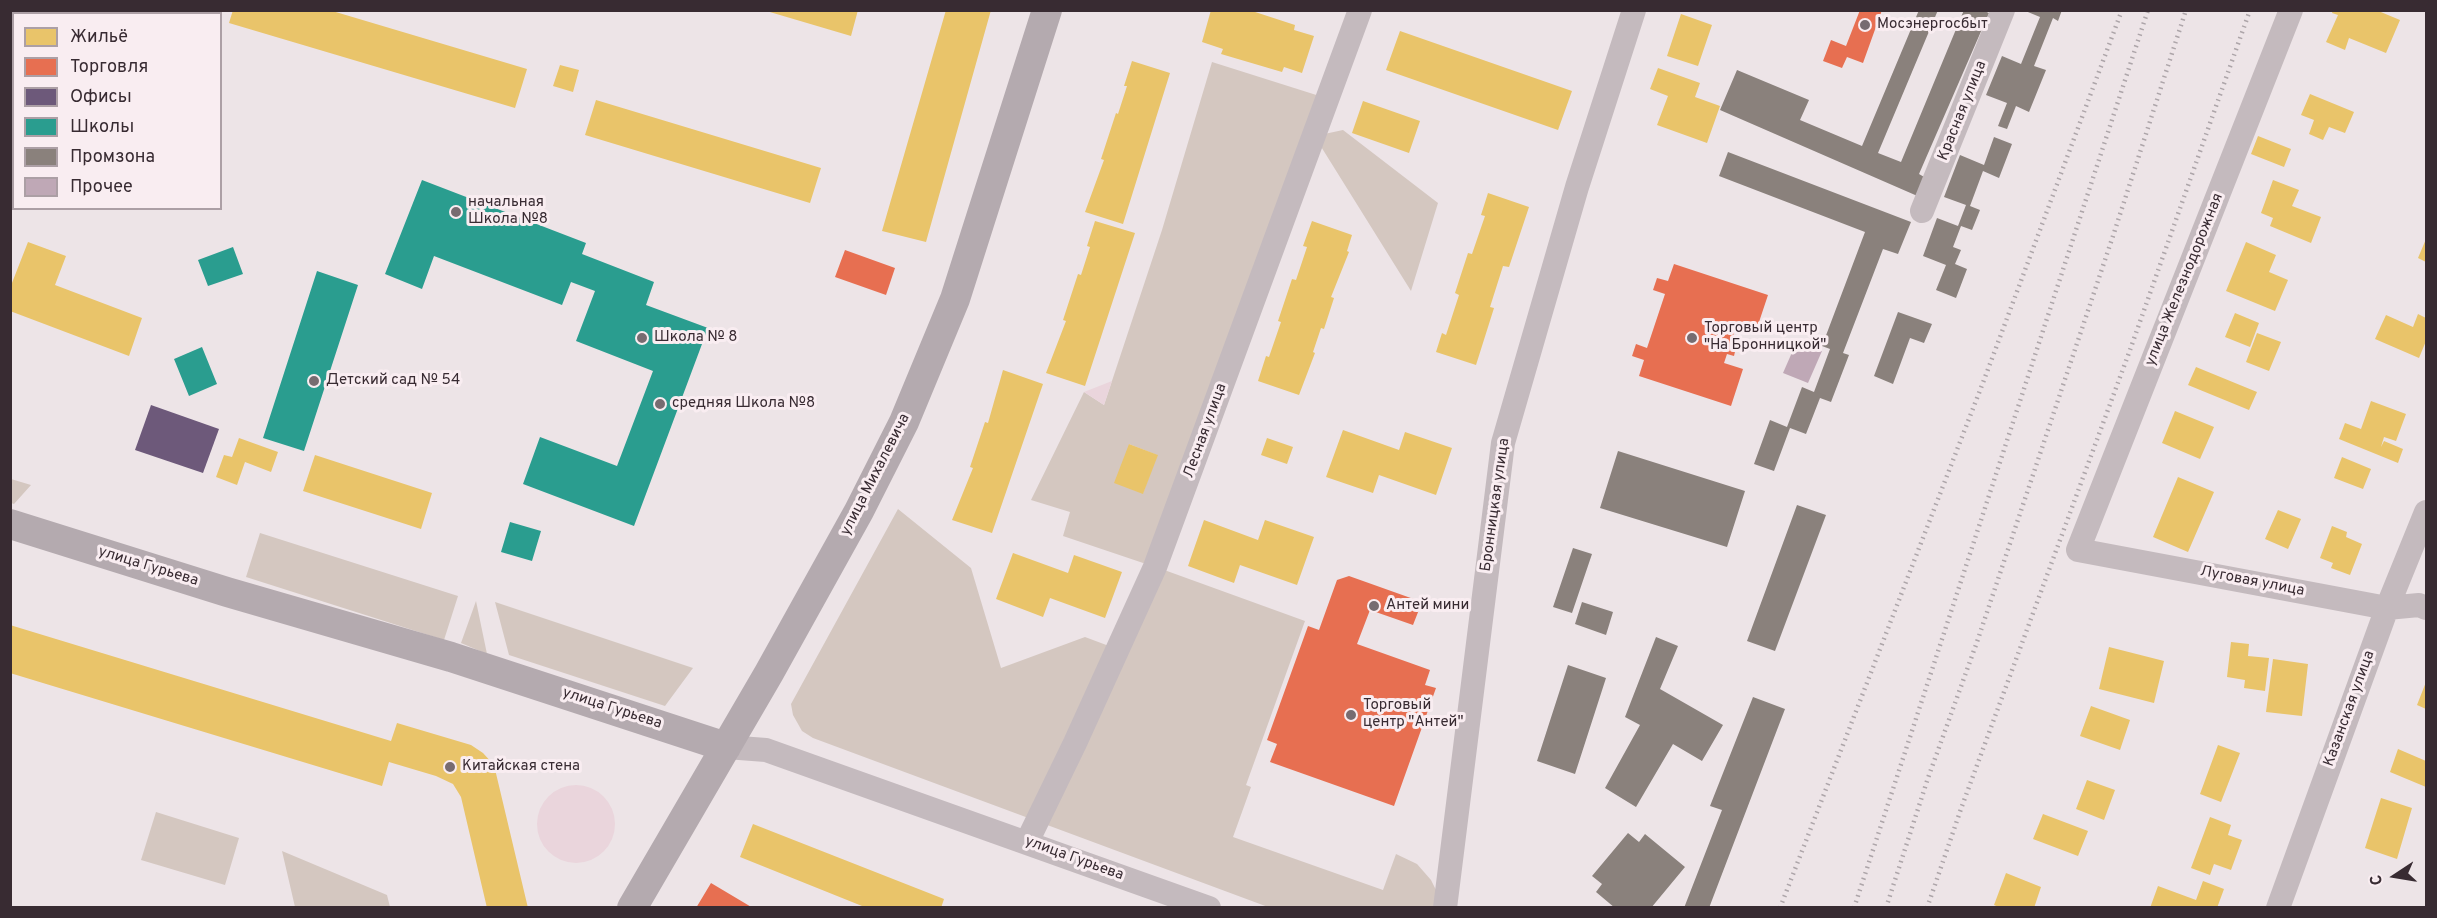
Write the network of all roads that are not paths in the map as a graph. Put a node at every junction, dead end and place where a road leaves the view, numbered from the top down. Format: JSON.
{"nodes":[{"id":1,"x":1047,"y":10,"type":"edge"},
{"id":2,"x":1360,"y":10,"type":"edge"},
{"id":3,"x":1634,"y":10,"type":"edge"},
{"id":4,"x":2003,"y":10,"type":"edge"},
{"id":5,"x":2291,"y":10,"type":"edge"},
{"id":6,"x":1922,"y":211,"type":"dead end"},
{"id":7,"x":2427,"y":512,"type":"edge"},
{"id":8,"x":10,"y":524,"type":"edge"},
{"id":9,"x":2078,"y":550,"type":"joint"},
{"id":10,"x":2387,"y":608,"type":"junction"},
{"id":11,"x":2427,"y":608,"type":"edge"},
{"id":12,"x":726,"y":747,"type":"junction"},
{"id":13,"x":1027,"y":842,"type":"junction"},
{"id":14,"x":632,"y":908,"type":"edge"},
{"id":15,"x":1209,"y":908,"type":"edge"},
{"id":16,"x":1445,"y":908,"type":"edge"},
{"id":17,"x":2278,"y":908,"type":"edge"}],
"edges":[{"from":1,"to":12,"type":"main road","name":"улица Михалевича"},
{"from":2,"to":13,"type":"street","name":"Лесная улица"},
{"from":3,"to":16,"type":"street","name":"Бронницкая улица"},
{"from":4,"to":6,"type":"street","name":"Красная улица"},
{"from":5,"to":9,"type":"street","name":"улица Железнодорожная"},
{"from":7,"to":10,"type":"street","name":"Казанская улица"},
{"from":8,"to":12,"type":"main road","name":"улица Гурьева"},
{"from":9,"to":10,"type":"street","name":"Луговая улица"},
{"from":10,"to":11,"type":"street","name":"Луговая улица"},
{"from":10,"to":17,"type":"street","name":"Казанская улица"},
{"from":12,"to":13,"type":"street","name":"улица Гурьева"},
{"from":12,"to":14,"type":"main road","name":"улица Михалевича"},
{"from":13,"to":15,"type":"street","name":"улица Гурьева"}]}
